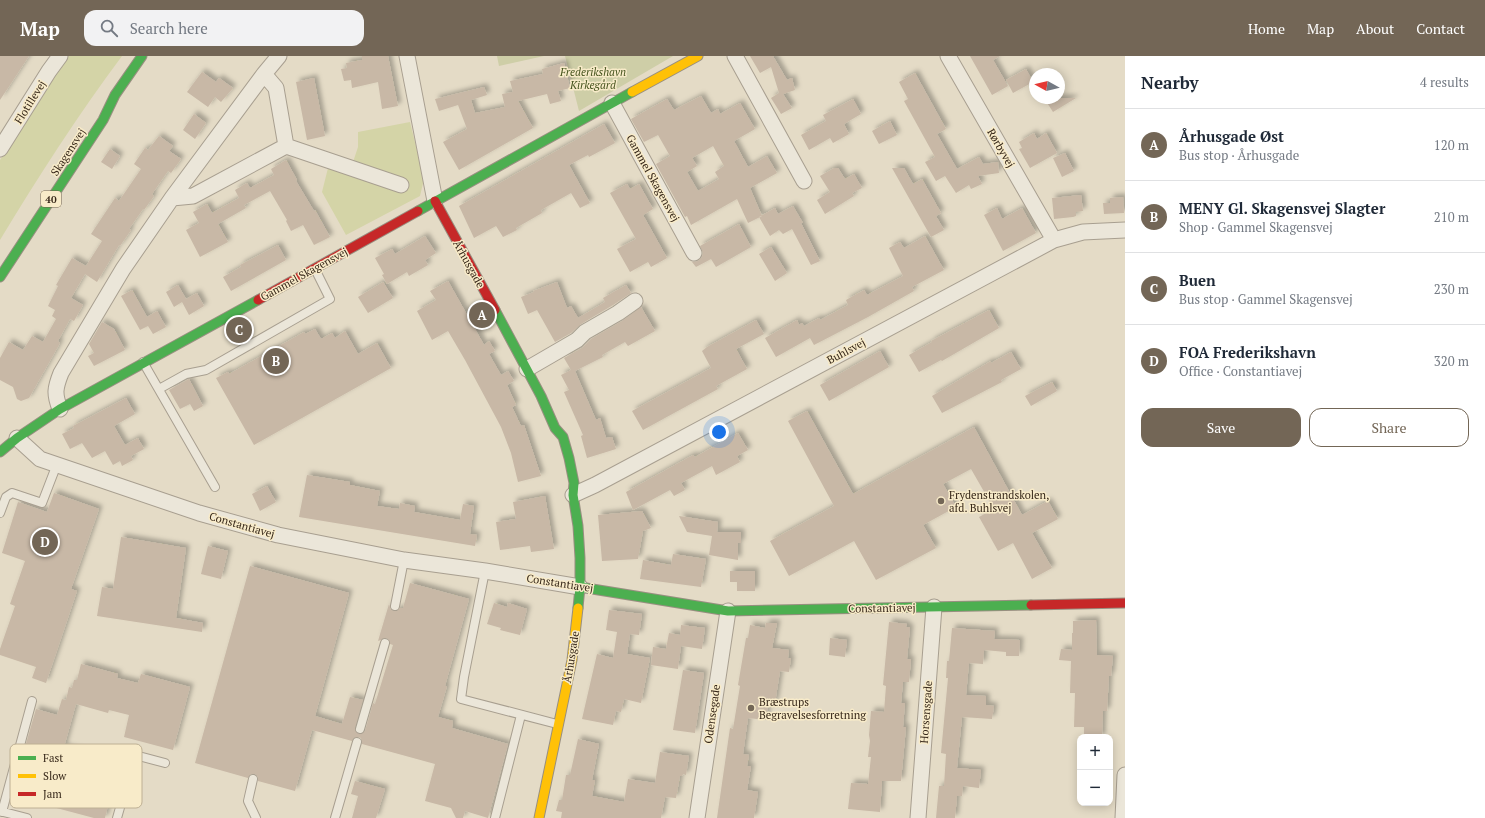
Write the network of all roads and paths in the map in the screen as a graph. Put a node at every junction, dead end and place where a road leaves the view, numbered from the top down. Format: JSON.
{"nodes":[{"id":1,"x":60,"y":56,"type":"edge"},
{"id":2,"x":142,"y":56,"type":"edge"},
{"id":3,"x":279,"y":56,"type":"edge"},
{"id":4,"x":407,"y":56,"type":"edge"},
{"id":5,"x":698,"y":56,"type":"edge"},
{"id":6,"x":735,"y":56,"type":"edge"},
{"id":7,"x":948,"y":56,"type":"edge"},
{"id":8,"x":264,"y":74,"type":"junction"},
{"id":9,"x":130,"y":89,"type":"dead end"},
{"id":10,"x":612,"y":103,"type":"junction"},
{"id":11,"x":103,"y":120,"type":"junction"},
{"id":12,"x":286,"y":146,"type":"junction"},
{"id":13,"x":0,"y":149,"type":"edge"},
{"id":14,"x":804,"y":181,"type":"dead end"},
{"id":15,"x":401,"y":185,"type":"dead end"},
{"id":16,"x":172,"y":198,"type":"junction"},
{"id":17,"x":435,"y":201,"type":"junction"},
{"id":18,"x":1125,"y":230,"type":"edge"},
{"id":19,"x":1054,"y":240,"type":"junction"},
{"id":20,"x":694,"y":253,"type":"dead end"},
{"id":21,"x":314,"y":269,"type":"junction"},
{"id":22,"x":0,"y":277,"type":"edge"},
{"id":23,"x":635,"y":301,"type":"dead end"},
{"id":24,"x":143,"y":362,"type":"junction"},
{"id":25,"x":527,"y":369,"type":"junction"},
{"id":26,"x":159,"y":389,"type":"junction"},
{"id":27,"x":60,"y":409,"type":"junction"},
{"id":28,"x":555,"y":428,"type":"junction"},
{"id":29,"x":17,"y":438,"type":"junction"},
{"id":30,"x":554,"y":440,"type":"dead end"},
{"id":31,"x":0,"y":452,"type":"edge"},
{"id":32,"x":57,"y":464,"type":"junction"},
{"id":33,"x":563,"y":476,"type":"dead end"},
{"id":34,"x":215,"y":487,"type":"dead end"},
{"id":35,"x":573,"y":495,"type":"junction"},
{"id":36,"x":0,"y":512,"type":"edge"},
{"id":37,"x":404,"y":560,"type":"junction"},
{"id":38,"x":485,"y":571,"type":"junction"},
{"id":39,"x":580,"y":587,"type":"junction"},
{"id":40,"x":1125,"y":603,"type":"edge"},
{"id":41,"x":394,"y":606,"type":"dead end"},
{"id":42,"x":934,"y":607,"type":"junction"},
{"id":43,"x":728,"y":611,"type":"junction"},
{"id":44,"x":385,"y":643,"type":"dead end"},
{"id":45,"x":32,"y":701,"type":"dead end"},
{"id":46,"x":522,"y":715,"type":"junction"},
{"id":47,"x":558,"y":724,"type":"junction"},
{"id":48,"x":360,"y":729,"type":"dead end"},
{"id":49,"x":357,"y":742,"type":"dead end"},
{"id":50,"x":20,"y":744,"type":"edge"},
{"id":51,"x":142,"y":756,"type":"edge"},
{"id":52,"x":165,"y":763,"type":"dead end"},
{"id":53,"x":1125,"y":775,"type":"edge"},
{"id":54,"x":10,"y":779,"type":"edge"},
{"id":55,"x":253,"y":779,"type":"dead end"},
{"id":56,"x":120,"y":808,"type":"edge"},
{"id":57,"x":1,"y":811,"type":"edge"},
{"id":58,"x":27,"y":818,"type":"edge"},
{"id":59,"x":117,"y":818,"type":"edge"},
{"id":60,"x":256,"y":818,"type":"edge"},
{"id":61,"x":335,"y":818,"type":"edge"},
{"id":62,"x":495,"y":818,"type":"edge"},
{"id":63,"x":539,"y":818,"type":"edge"},
{"id":64,"x":697,"y":818,"type":"edge"},
{"id":65,"x":918,"y":818,"type":"edge"},
{"id":66,"x":1123,"y":818,"type":"edge"}],
"edges":[{"from":1,"to":13,"type":"street","name":"Flotillevej"},
{"from":2,"to":11,"type":"street","name":"Skagensvej","number":"40"},
{"from":3,"to":8,"type":"street"},
{"from":4,"to":17,"type":"street"},
{"from":5,"to":10,"type":"street","name":"Gammel Skagensvej"},
{"from":6,"to":14,"type":"street"},
{"from":7,"to":19,"type":"street","name":"Rørbyvej"},
{"from":8,"to":12,"type":"street"},
{"from":8,"to":16,"type":"street"},
{"from":9,"to":11,"type":"street","name":"Skagensvej","number":"40"},
{"from":10,"to":17,"type":"street","name":"Gammel Skagensvej"},
{"from":10,"to":20,"type":"street","name":"Gammel Skagensvej"},
{"from":11,"to":22,"type":"street","name":"Skagensvej","number":"40"},
{"from":12,"to":15,"type":"street"},
{"from":12,"to":16,"type":"street"},
{"from":16,"to":27,"type":"street"},
{"from":17,"to":21,"type":"street","name":"Gammel Skagensvej"},
{"from":17,"to":25,"type":"street","name":"Århusgade"},
{"from":18,"to":19,"type":"street","name":"Buhlsvej"},
{"from":19,"to":35,"type":"street","name":"Buhlsvej"},
{"from":21,"to":24,"type":"street","name":"Gammel Skagensvej"},
{"from":21,"to":26,"type":"lane"},
{"from":23,"to":25,"type":"street"},
{"from":24,"to":26,"type":"lane"},
{"from":24,"to":27,"type":"street","name":"Gammel Skagensvej"},
{"from":25,"to":28,"type":"street","name":"Århusgade"},
{"from":26,"to":34,"type":"lane"},
{"from":27,"to":29,"type":"street","name":"Gammel Skagensvej"},
{"from":28,"to":30,"type":"street","name":"Århusgade"},
{"from":28,"to":35,"type":"street","name":"Århusgade"},
{"from":29,"to":31,"type":"street","name":"Gammel Skagensvej"},
{"from":29,"to":32,"type":"street","name":"Constantiavej"},
{"from":32,"to":36,"type":"lane"},
{"from":32,"to":37,"type":"street","name":"Constantiavej"},
{"from":33,"to":35,"type":"street","name":"Århusgade"},
{"from":35,"to":39,"type":"street","name":"Århusgade"},
{"from":37,"to":38,"type":"street","name":"Constantiavej"},
{"from":37,"to":41,"type":"lane"},
{"from":38,"to":39,"type":"street","name":"Constantiavej"},
{"from":38,"to":46,"type":"lane"},
{"from":39,"to":43,"type":"street","name":"Constantiavej"},
{"from":39,"to":47,"type":"street","name":"Århusgade"},
{"from":40,"to":42,"type":"street","name":"Constantiavej"},
{"from":42,"to":43,"type":"street","name":"Constantiavej"},
{"from":42,"to":65,"type":"street","name":"Horsensgade"},
{"from":43,"to":64,"type":"street","name":"Odensegade"},
{"from":44,"to":48,"type":"lane"},
{"from":45,"to":50,"type":"lane"},
{"from":46,"to":47,"type":"lane"},
{"from":46,"to":62,"type":"lane"},
{"from":47,"to":63,"type":"street","name":"Århusgade"},
{"from":49,"to":61,"type":"lane"},
{"from":51,"to":52,"type":"lane"},
{"from":53,"to":66,"type":"street"},
{"from":54,"to":57,"type":"lane"},
{"from":55,"to":60,"type":"lane"},
{"from":56,"to":59,"type":"lane"},
{"from":57,"to":58,"type":"lane"}]}
